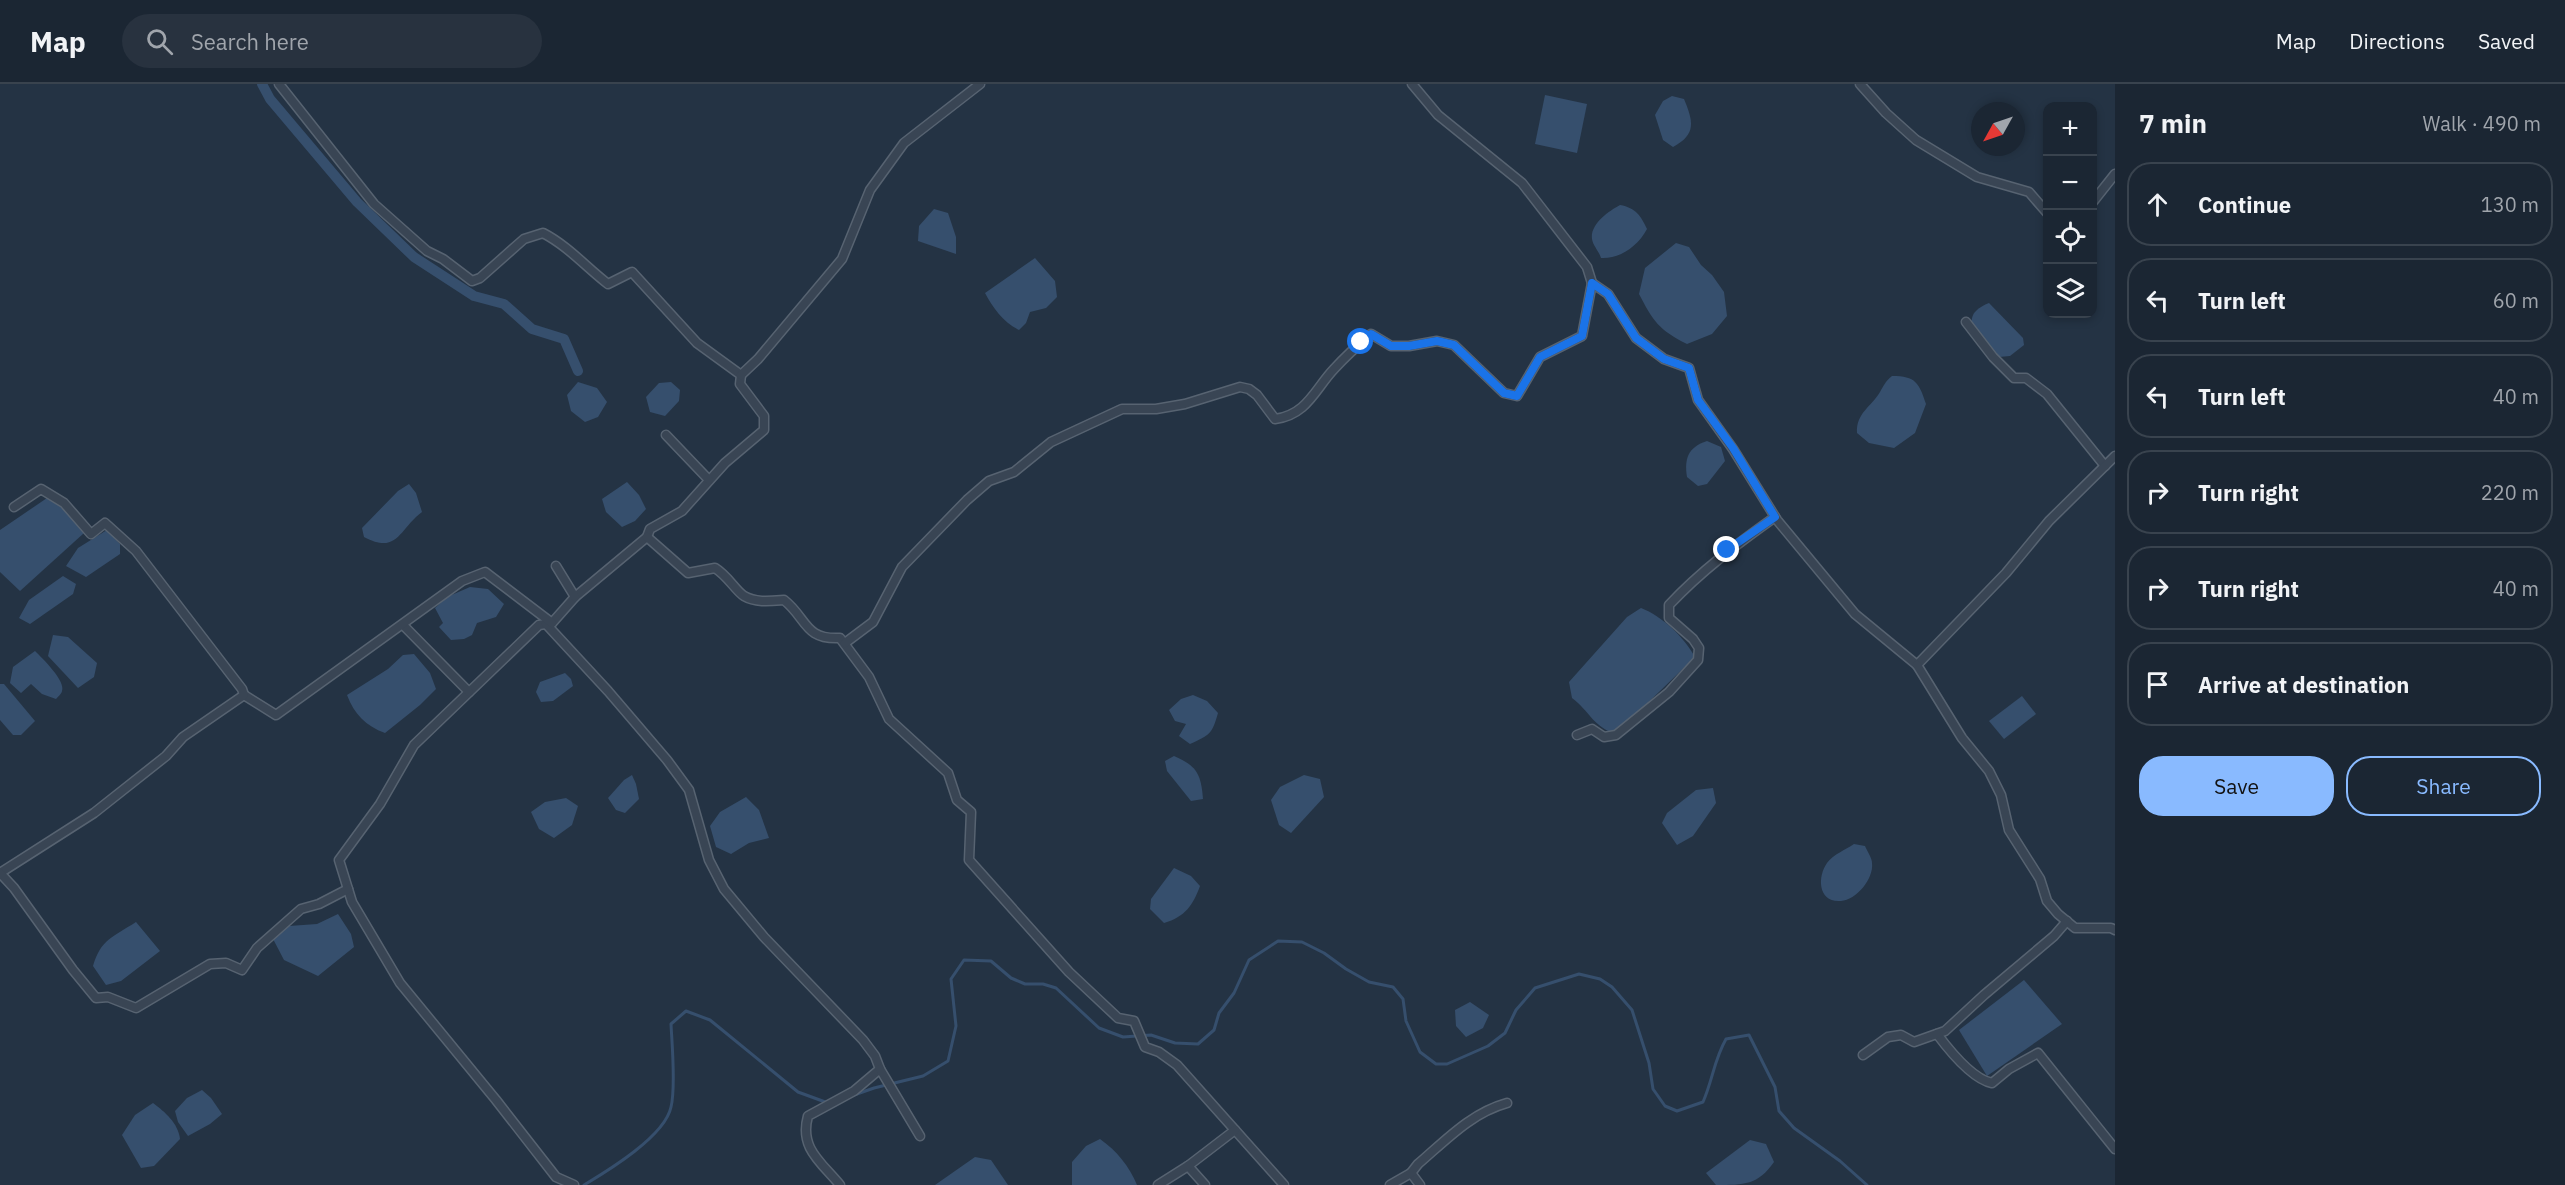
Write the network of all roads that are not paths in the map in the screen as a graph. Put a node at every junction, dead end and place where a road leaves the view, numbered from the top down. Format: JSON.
{"nodes":[{"id":1,"x":279,"y":84,"type":"edge"},
{"id":2,"x":980,"y":84,"type":"edge"},
{"id":3,"x":1412,"y":84,"type":"edge"},
{"id":4,"x":1860,"y":84,"type":"edge"},
{"id":5,"x":2115,"y":174,"type":"edge"},
{"id":6,"x":2097,"y":197,"type":"edge"},
{"id":7,"x":2045,"y":210,"type":"edge"},
{"id":8,"x":1592,"y":283,"type":"junction"},
{"id":9,"x":1966,"y":322,"type":"dead end"},
{"id":10,"x":741,"y":375,"type":"junction"},
{"id":11,"x":666,"y":435,"type":"dead end"},
{"id":12,"x":2115,"y":456,"type":"edge"},
{"id":13,"x":2105,"y":466,"type":"junction"},
{"id":14,"x":709,"y":480,"type":"junction"},
{"id":15,"x":14,"y":507,"type":"dead end"},
{"id":16,"x":1775,"y":517,"type":"junction"},
{"id":17,"x":647,"y":537,"type":"junction"},
{"id":18,"x":556,"y":566,"type":"dead end"},
{"id":19,"x":575,"y":597,"type":"junction"},
{"id":20,"x":549,"y":624,"type":"junction"},
{"id":21,"x":403,"y":625,"type":"junction"},
{"id":22,"x":844,"y":643,"type":"junction"},
{"id":23,"x":1917,"y":665,"type":"junction"},
{"id":24,"x":469,"y":692,"type":"junction"},
{"id":25,"x":244,"y":695,"type":"junction"},
{"id":26,"x":1577,"y":735,"type":"dead end"},
{"id":27,"x":0,"y":873,"type":"edge"},
{"id":28,"x":348,"y":889,"type":"junction"},
{"id":29,"x":2067,"y":921,"type":"junction"},
{"id":30,"x":2115,"y":930,"type":"edge"},
{"id":31,"x":1937,"y":1034,"type":"junction"},
{"id":32,"x":1863,"y":1055,"type":"dead end"},
{"id":33,"x":880,"y":1069,"type":"junction"},
{"id":34,"x":1507,"y":1103,"type":"dead end"},
{"id":35,"x":1235,"y":1130,"type":"junction"},
{"id":36,"x":920,"y":1136,"type":"dead end"},
{"id":37,"x":2115,"y":1149,"type":"edge"},
{"id":38,"x":1188,"y":1166,"type":"junction"},
{"id":39,"x":1411,"y":1173,"type":"junction"},
{"id":40,"x":574,"y":1185,"type":"edge"},
{"id":41,"x":840,"y":1185,"type":"edge"},
{"id":42,"x":1158,"y":1185,"type":"edge"},
{"id":43,"x":1205,"y":1185,"type":"edge"},
{"id":44,"x":1284,"y":1185,"type":"edge"},
{"id":45,"x":1390,"y":1185,"type":"edge"},
{"id":46,"x":1420,"y":1185,"type":"edge"}],
"edges":[{"from":1,"to":10,"type":"street"},
{"from":2,"to":10,"type":"street"},
{"from":3,"to":8,"type":"street"},
{"from":4,"to":7,"type":"street"},
{"from":5,"to":6,"type":"street"},
{"from":8,"to":16,"type":"street"},
{"from":8,"to":22,"type":"street"},
{"from":9,"to":13,"type":"street"},
{"from":10,"to":14,"type":"street"},
{"from":11,"to":14,"type":"street"},
{"from":12,"to":13,"type":"street"},
{"from":13,"to":23,"type":"street"},
{"from":14,"to":17,"type":"street"},
{"from":15,"to":25,"type":"street"},
{"from":16,"to":23,"type":"street"},
{"from":16,"to":26,"type":"street"},
{"from":17,"to":19,"type":"street"},
{"from":17,"to":22,"type":"street"},
{"from":18,"to":19,"type":"street"},
{"from":19,"to":20,"type":"street"},
{"from":20,"to":21,"type":"street"},
{"from":20,"to":24,"type":"street"},
{"from":20,"to":33,"type":"street"},
{"from":21,"to":24,"type":"street"},
{"from":21,"to":25,"type":"street"},
{"from":22,"to":35,"type":"street"},
{"from":23,"to":29,"type":"street"},
{"from":24,"to":28,"type":"street"},
{"from":25,"to":27,"type":"street"},
{"from":27,"to":28,"type":"street"},
{"from":28,"to":40,"type":"street"},
{"from":29,"to":30,"type":"street"},
{"from":29,"to":31,"type":"street"},
{"from":31,"to":32,"type":"street"},
{"from":31,"to":37,"type":"street"},
{"from":33,"to":36,"type":"street"},
{"from":33,"to":41,"type":"street"},
{"from":34,"to":39,"type":"street"},
{"from":35,"to":38,"type":"street"},
{"from":35,"to":44,"type":"street"},
{"from":38,"to":42,"type":"street"},
{"from":38,"to":43,"type":"street"},
{"from":39,"to":45,"type":"street"},
{"from":39,"to":46,"type":"street"}]}
